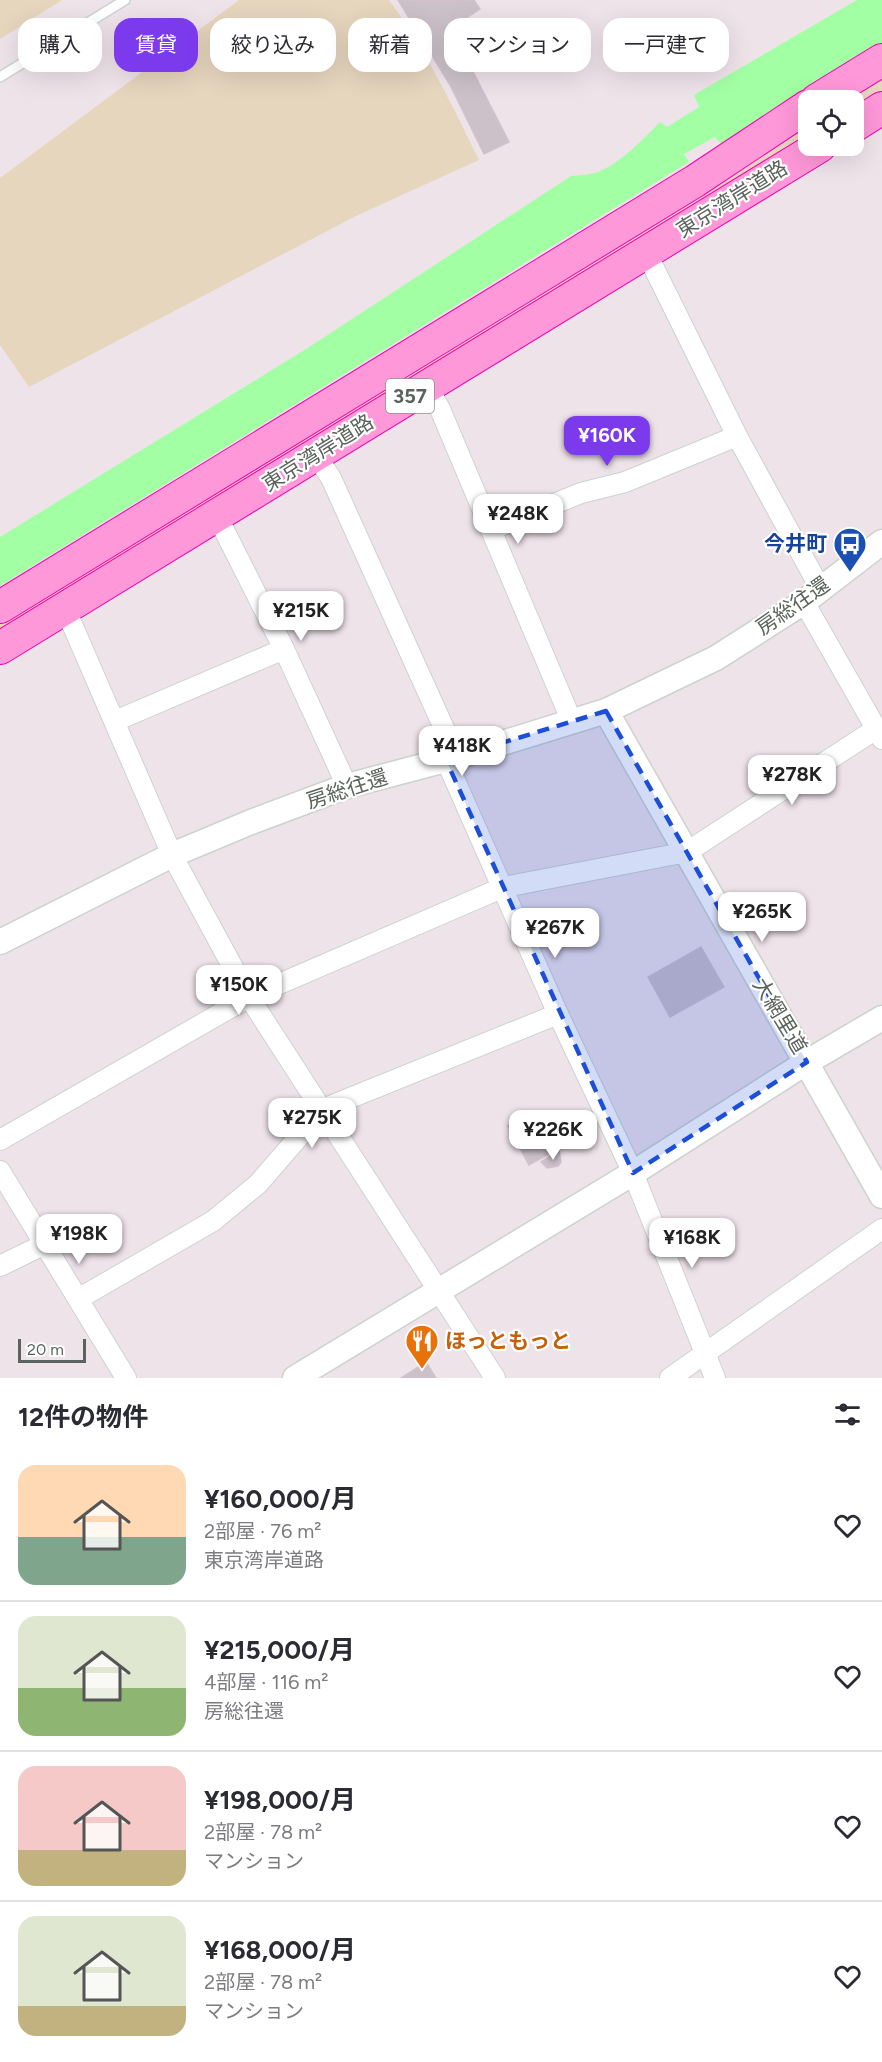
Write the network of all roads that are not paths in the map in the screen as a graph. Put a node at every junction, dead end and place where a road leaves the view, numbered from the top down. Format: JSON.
{"nodes":[{"id":1,"x":125,"y":0,"type":"edge"},
{"id":2,"x":882,"y":60,"type":"edge"},
{"id":3,"x":0,"y":77,"type":"edge"},
{"id":4,"x":834,"y":90,"type":"edge"},
{"id":5,"x":882,"y":108,"type":"edge"},
{"id":6,"x":798,"y":113,"type":"edge"},
{"id":7,"x":864,"y":120,"type":"edge"},
{"id":8,"x":804,"y":156,"type":"edge"},
{"id":9,"x":646,"y":252,"type":"junction"},
{"id":10,"x":427,"y":386,"type":"junction"},
{"id":11,"x":737,"y":436,"type":"junction"},
{"id":12,"x":315,"y":454,"type":"junction"},
{"id":13,"x":217,"y":516,"type":"junction"},
{"id":14,"x":491,"y":530,"type":"junction"},
{"id":15,"x":882,"y":542,"type":"edge"},
{"id":16,"x":812,"y":595,"type":"junction"},
{"id":17,"x":0,"y":607,"type":"edge"},
{"id":18,"x":65,"y":608,"type":"junction"},
{"id":19,"x":0,"y":648,"type":"edge"},
{"id":20,"x":284,"y":649,"type":"junction"},
{"id":21,"x":606,"y":711,"type":"junction"},
{"id":22,"x":116,"y":721,"type":"junction"},
{"id":23,"x":572,"y":722,"type":"junction"},
{"id":24,"x":877,"y":722,"type":"edge"},
{"id":25,"x":451,"y":759,"type":"junction"},
{"id":26,"x":347,"y":786,"type":"junction"},
{"id":27,"x":687,"y":852,"type":"junction"},
{"id":28,"x":172,"y":855,"type":"junction"},
{"id":29,"x":504,"y":887,"type":"junction"},
{"id":30,"x":0,"y":942,"type":"edge"},
{"id":31,"x":249,"y":998,"type":"junction"},
{"id":32,"x":558,"y":1014,"type":"junction"},
{"id":33,"x":882,"y":1018,"type":"edge"},
{"id":34,"x":807,"y":1062,"type":"junction"},
{"id":35,"x":323,"y":1109,"type":"junction"},
{"id":36,"x":0,"y":1140,"type":"edge"},
{"id":37,"x":0,"y":1171,"type":"edge"},
{"id":38,"x":633,"y":1173,"type":"junction"},
{"id":39,"x":882,"y":1196,"type":"edge"},
{"id":40,"x":882,"y":1229,"type":"edge"},
{"id":41,"x":43,"y":1245,"type":"junction"},
{"id":42,"x":0,"y":1266,"type":"edge"},
{"id":43,"x":440,"y":1292,"type":"junction"},
{"id":44,"x":78,"y":1299,"type":"junction"},
{"id":45,"x":706,"y":1353,"type":"junction"},
{"id":46,"x":126,"y":1378,"type":"edge"},
{"id":47,"x":295,"y":1378,"type":"edge"},
{"id":48,"x":495,"y":1378,"type":"edge"},
{"id":49,"x":670,"y":1378,"type":"edge"},
{"id":50,"x":715,"y":1378,"type":"edge"}],
"edges":[{"from":1,"to":3,"type":"lane"},
{"from":2,"to":4,"type":"highway"},
{"from":5,"to":7,"type":"highway"},
{"from":6,"to":17,"type":"highway","name":"東京湾岸道路","number":"357"},
{"from":8,"to":9,"type":"highway","name":"東京湾岸道路","number":"357"},
{"from":9,"to":10,"type":"highway","name":"東京湾岸道路","number":"357"},
{"from":9,"to":11,"type":"street"},
{"from":10,"to":12,"type":"highway","name":"東京湾岸道路","number":"357"},
{"from":10,"to":14,"type":"street"},
{"from":11,"to":14,"type":"street"},
{"from":11,"to":16,"type":"street"},
{"from":12,"to":13,"type":"highway","name":"東京湾岸道路","number":"357"},
{"from":12,"to":25,"type":"street"},
{"from":13,"to":18,"type":"highway","name":"東京湾岸道路","number":"357"},
{"from":13,"to":20,"type":"street"},
{"from":14,"to":23,"type":"street"},
{"from":15,"to":16,"type":"street","name":"房総往還"},
{"from":16,"to":21,"type":"street","name":"房総往還"},
{"from":16,"to":24,"type":"street"},
{"from":18,"to":19,"type":"highway","name":"東京湾岸道路","number":"357"},
{"from":18,"to":22,"type":"street"},
{"from":20,"to":22,"type":"street"},
{"from":20,"to":26,"type":"street"},
{"from":21,"to":23,"type":"street","name":"房総往還"},
{"from":21,"to":27,"type":"street","name":"大網里道"},
{"from":22,"to":28,"type":"street"},
{"from":23,"to":25,"type":"street","name":"房総往還"},
{"from":24,"to":27,"type":"street"},
{"from":25,"to":26,"type":"street","name":"房総往還"},
{"from":25,"to":29,"type":"street"},
{"from":26,"to":28,"type":"street","name":"房総往還"},
{"from":27,"to":29,"type":"street"},
{"from":27,"to":34,"type":"street","name":"大網里道"},
{"from":28,"to":30,"type":"street","name":"房総往還"},
{"from":28,"to":31,"type":"street"},
{"from":29,"to":31,"type":"street"},
{"from":29,"to":32,"type":"street"},
{"from":31,"to":35,"type":"street"},
{"from":31,"to":36,"type":"street"},
{"from":32,"to":35,"type":"street"},
{"from":32,"to":38,"type":"street"},
{"from":33,"to":34,"type":"street"},
{"from":34,"to":38,"type":"street"},
{"from":34,"to":39,"type":"street","name":"大網里道"},
{"from":35,"to":43,"type":"street"},
{"from":35,"to":44,"type":"street"},
{"from":37,"to":41,"type":"street"},
{"from":38,"to":43,"type":"street"},
{"from":38,"to":45,"type":"street"},
{"from":40,"to":45,"type":"street"},
{"from":41,"to":42,"type":"street"},
{"from":41,"to":44,"type":"street"},
{"from":43,"to":47,"type":"street"},
{"from":43,"to":48,"type":"street"},
{"from":44,"to":46,"type":"street"},
{"from":45,"to":49,"type":"street"},
{"from":45,"to":50,"type":"street"}]}
